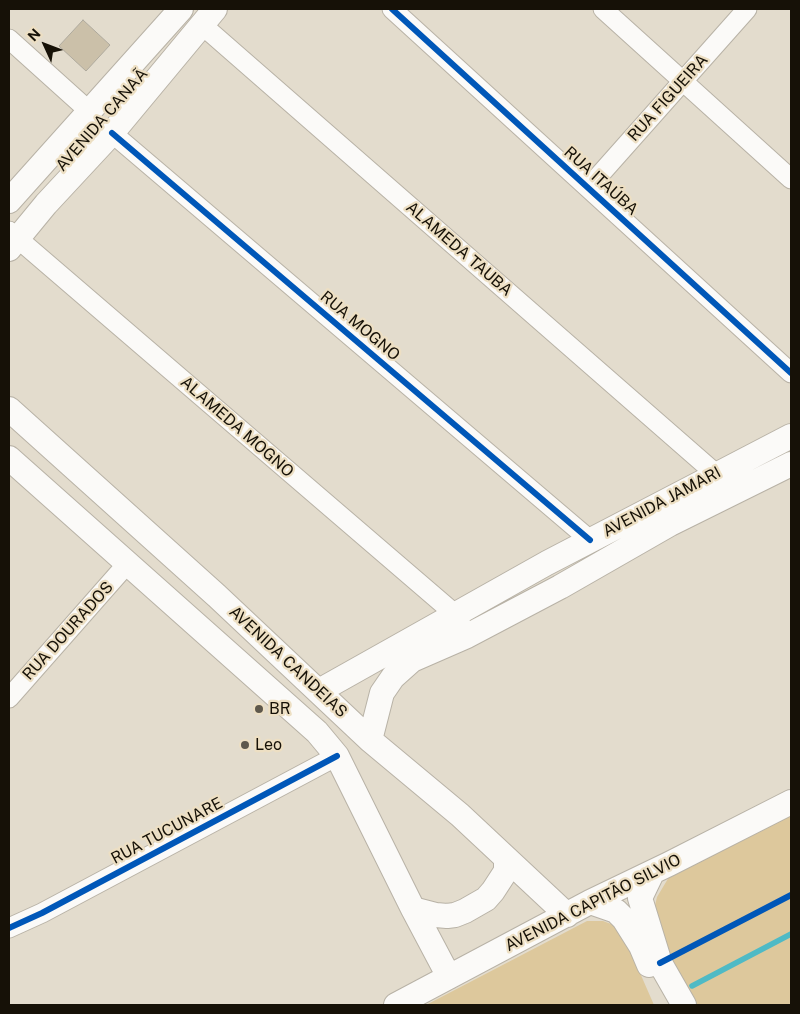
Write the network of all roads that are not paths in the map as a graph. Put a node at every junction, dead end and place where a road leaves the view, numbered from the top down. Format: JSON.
{"nodes":[{"id":1,"x":181,"y":9,"type":"edge"},
{"id":2,"x":392,"y":9,"type":"edge"},
{"id":3,"x":603,"y":9,"type":"edge"},
{"id":4,"x":747,"y":9,"type":"edge"},
{"id":5,"x":208,"y":16,"type":"edge"},
{"id":6,"x":9,"y":39,"type":"edge"},
{"id":7,"x":683,"y":81,"type":"junction"},
{"id":8,"x":89,"y":111,"type":"junction"},
{"id":9,"x":112,"y":133,"type":"junction"},
{"id":10,"x":791,"y":179,"type":"edge"},
{"id":11,"x":588,"y":188,"type":"junction"},
{"id":12,"x":9,"y":201,"type":"edge"},
{"id":13,"x":12,"y":240,"type":"edge"},
{"id":14,"x":791,"y":372,"type":"edge"},
{"id":15,"x":9,"y":409,"type":"edge"},
{"id":16,"x":791,"y":436,"type":"edge"},
{"id":17,"x":9,"y":458,"type":"edge"},
{"id":18,"x":791,"y":464,"type":"edge"},
{"id":19,"x":716,"y":474,"type":"junction"},
{"id":20,"x":590,"y":540,"type":"junction"},
{"id":21,"x":547,"y":563,"type":"junction"},
{"id":22,"x":127,"y":564,"type":"junction"},
{"id":23,"x":560,"y":587,"type":"junction"},
{"id":24,"x":207,"y":588,"type":"junction"},
{"id":25,"x":185,"y":614,"type":"junction"},
{"id":26,"x":456,"y":615,"type":"junction"},
{"id":27,"x":467,"y":636,"type":"junction"},
{"id":28,"x":319,"y":691,"type":"junction"},
{"id":29,"x":9,"y":698,"type":"edge"},
{"id":30,"x":370,"y":740,"type":"junction"},
{"id":31,"x":337,"y":756,"type":"junction"},
{"id":32,"x":791,"y":802,"type":"edge"},
{"id":33,"x":506,"y":858,"type":"junction"},
{"id":34,"x":652,"y":873,"type":"junction"},
{"id":35,"x":590,"y":902,"type":"junction"},
{"id":36,"x":413,"y":909,"type":"junction"},
{"id":37,"x":567,"y":915,"type":"junction"},
{"id":38,"x":9,"y":928,"type":"edge"},
{"id":39,"x":449,"y":977,"type":"junction"},
{"id":40,"x":396,"y":1005,"type":"edge"},
{"id":41,"x":666,"y":1005,"type":"edge"},
{"id":42,"x":684,"y":1005,"type":"edge"}],
"edges":[{"from":1,"to":8,"type":"main road","name":"AVENIDA CANAÃ"},
{"from":2,"to":11,"type":"street","name":"RUA ITAÚBA"},
{"from":3,"to":7,"type":"street"},
{"from":4,"to":7,"type":"street","name":"RUA FIGUEIRA"},
{"from":5,"to":9,"type":"main road","name":"AVENIDA CANAÃ"},
{"from":5,"to":19,"type":"street","name":"ALAMEDA TAUBA"},
{"from":6,"to":8,"type":"street"},
{"from":7,"to":10,"type":"street"},
{"from":7,"to":11,"type":"street","name":"RUA FIGUEIRA"},
{"from":8,"to":12,"type":"main road","name":"AVENIDA CANAÃ"},
{"from":9,"to":13,"type":"main road","name":"AVENIDA CANAÃ"},
{"from":9,"to":20,"type":"street","name":"RUA MOGNO"},
{"from":11,"to":14,"type":"street","name":"RUA ITAÚBA"},
{"from":13,"to":26,"type":"street","name":"ALAMEDA MOGNO"},
{"from":15,"to":24,"type":"main road","name":"AVENIDA CANDEIAS"},
{"from":16,"to":19,"type":"main road","name":"AVENIDA JAMARI"},
{"from":17,"to":22,"type":"main road","name":"AVENIDA CANDEIAS"},
{"from":18,"to":23,"type":"main road","name":"AVENIDA JAMARI"},
{"from":19,"to":20,"type":"main road","name":"AVENIDA JAMARI"},
{"from":20,"to":21,"type":"main road","name":"AVENIDA JAMARI"},
{"from":21,"to":23,"type":"main road"},
{"from":21,"to":26,"type":"main road","name":"AVENIDA JAMARI"},
{"from":22,"to":25,"type":"main road","name":"AVENIDA CANDEIAS"},
{"from":22,"to":29,"type":"street","name":"RUA DOURADOS"},
{"from":23,"to":27,"type":"main road","name":"AVENIDA JAMARI"},
{"from":24,"to":25,"type":"main road"},
{"from":24,"to":28,"type":"main road","name":"AVENIDA CANDEIAS"},
{"from":25,"to":31,"type":"main road","name":"AVENIDA CANDEIAS"},
{"from":26,"to":27,"type":"street"},
{"from":26,"to":28,"type":"main road","name":"AVENIDA JAMARI"},
{"from":27,"to":30,"type":"main road","name":"AVENIDA JAMARI"},
{"from":28,"to":30,"type":"main road","name":"AVENIDA CANDEIAS"},
{"from":30,"to":33,"type":"main road","name":"AVENIDA CANDEIAS"},
{"from":31,"to":36,"type":"main road","name":"AVENIDA CANDEIAS"},
{"from":31,"to":38,"type":"street","name":"RUA TUCUNARE"},
{"from":32,"to":34,"type":"main road","name":"AVENIDA CAPITÃO SILVIO"},
{"from":33,"to":36,"type":"main road"},
{"from":33,"to":37,"type":"main road","name":"AVENIDA CANDEIAS"},
{"from":34,"to":35,"type":"main road","name":"AVENIDA CAPITÃO SILVIO"},
{"from":34,"to":42,"type":"main road"},
{"from":35,"to":37,"type":"main road","name":"AVENIDA CAPITÃO SILVIO"},
{"from":35,"to":41,"type":"main road"},
{"from":36,"to":39,"type":"main road","name":"AVENIDA CANDEIAS"},
{"from":37,"to":39,"type":"main road","name":"AVENIDA CAPITÃO SILVIO"},
{"from":39,"to":40,"type":"main road","name":"AVENIDA CAPITÃO SILVIO"}]}
